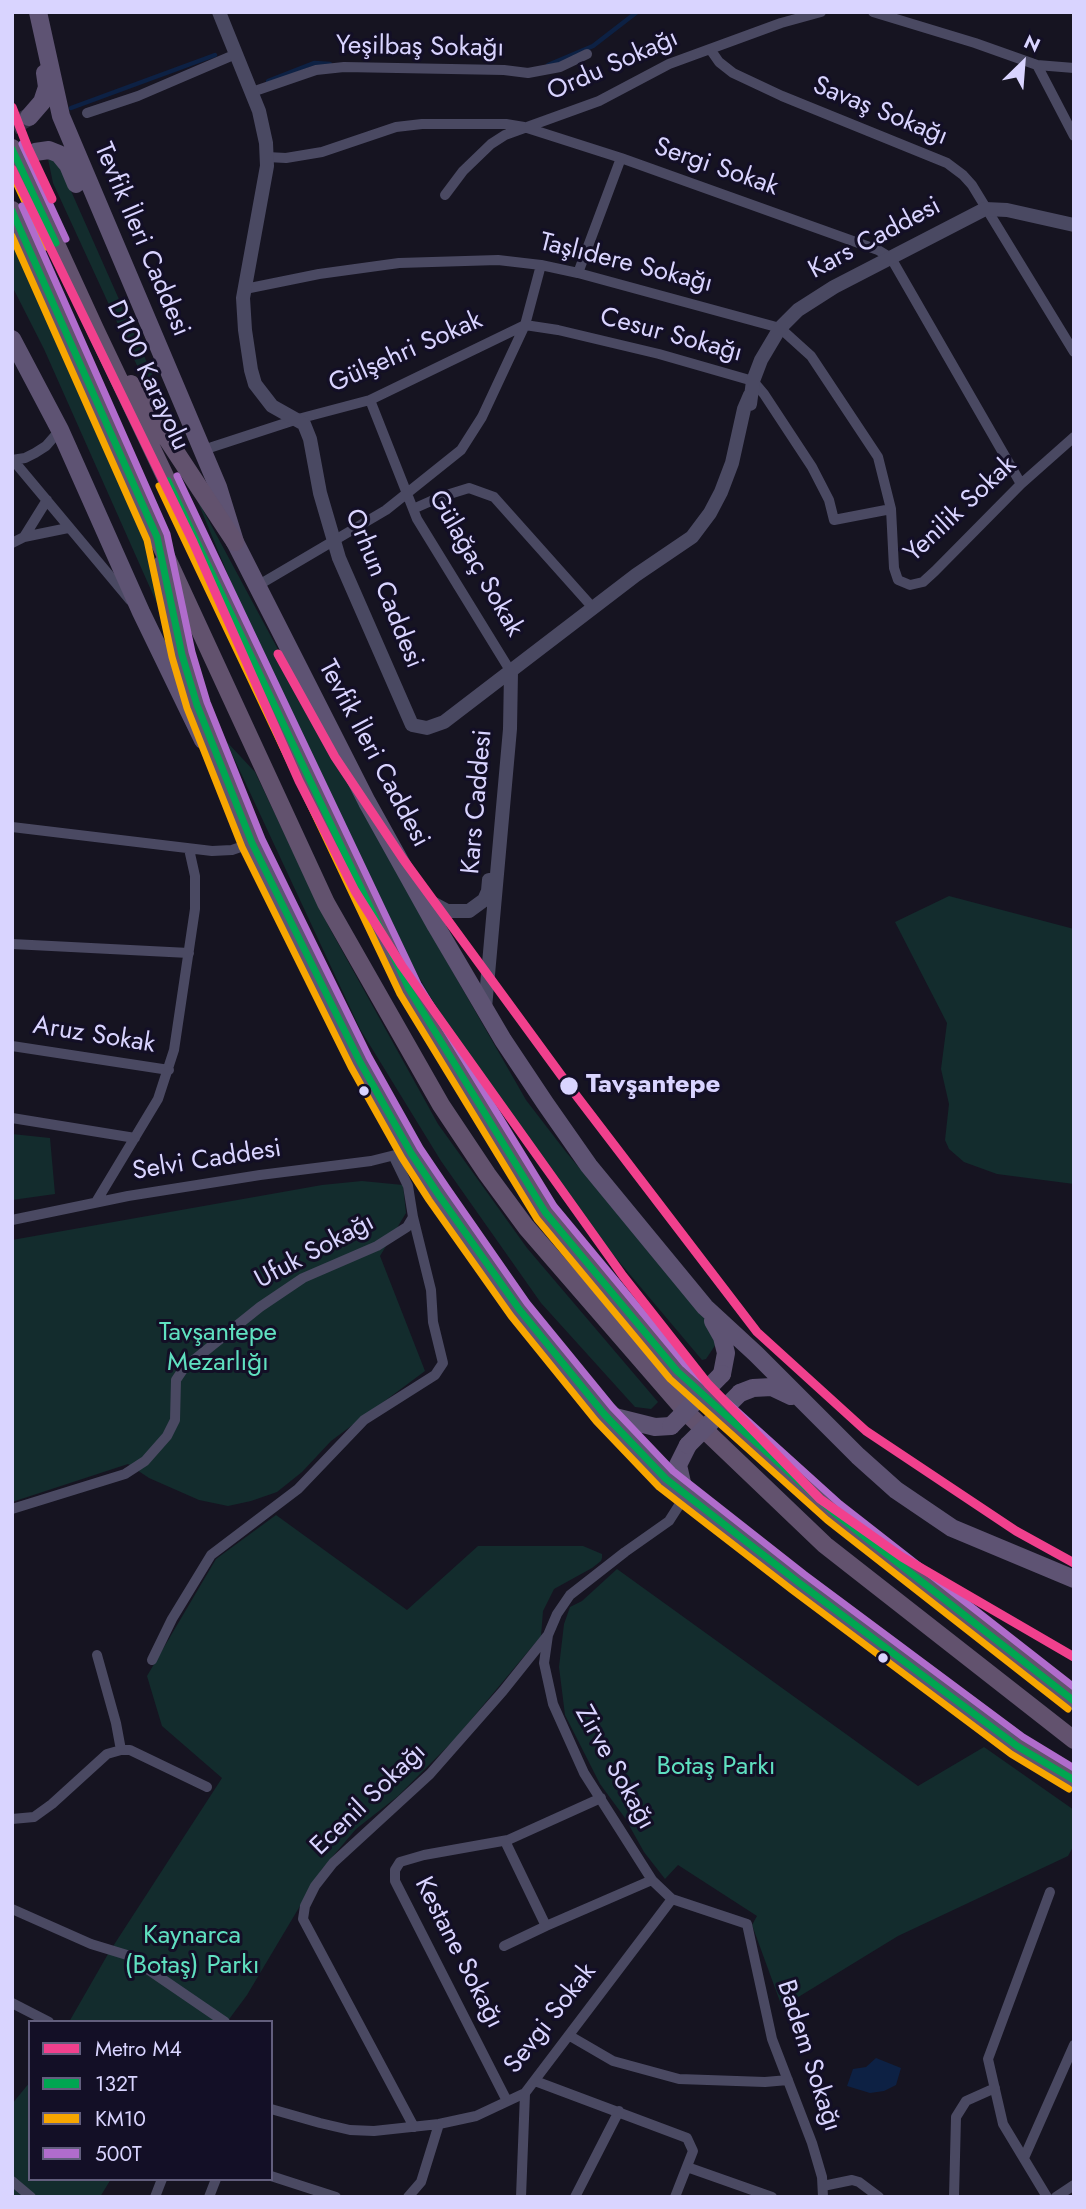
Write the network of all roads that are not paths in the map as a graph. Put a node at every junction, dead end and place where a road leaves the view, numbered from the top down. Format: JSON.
{"nodes":[{"id":1,"x":30,"y":12,"type":"edge"},
{"id":2,"x":38,"y":12,"type":"edge"},
{"id":3,"x":219,"y":12,"type":"edge"},
{"id":4,"x":821,"y":12,"type":"edge"},
{"id":5,"x":873,"y":12,"type":"edge"},
{"id":6,"x":710,"y":49,"type":"junction"},
{"id":7,"x":236,"y":54,"type":"junction"},
{"id":8,"x":587,"y":54,"type":"dead end"},
{"id":9,"x":1037,"y":65,"type":"junction"},
{"id":10,"x":1074,"y":68,"type":"edge"},
{"id":11,"x":253,"y":92,"type":"junction"},
{"id":12,"x":87,"y":113,"type":"dead end"},
{"id":13,"x":29,"y":117,"type":"tunnel mouth"},
{"id":14,"x":524,"y":127,"type":"junction"},
{"id":15,"x":1074,"y":135,"type":"edge"},
{"id":16,"x":12,"y":148,"type":"edge"},
{"id":17,"x":35,"y":152,"type":"dead end"},
{"id":18,"x":267,"y":157,"type":"junction"},
{"id":19,"x":621,"y":159,"type":"junction"},
{"id":20,"x":445,"y":195,"type":"dead end"},
{"id":21,"x":985,"y":209,"type":"junction"},
{"id":22,"x":12,"y":210,"type":"edge"},
{"id":23,"x":1074,"y":225,"type":"edge"},
{"id":24,"x":891,"y":258,"type":"junction"},
{"id":25,"x":541,"y":265,"type":"junction"},
{"id":26,"x":578,"y":273,"type":"junction"},
{"id":27,"x":244,"y":289,"type":"junction"},
{"id":28,"x":526,"y":325,"type":"junction"},
{"id":29,"x":780,"y":328,"type":"junction"},
{"id":30,"x":95,"y":329,"type":"junction"},
{"id":31,"x":12,"y":339,"type":"edge"},
{"id":32,"x":12,"y":347,"type":"edge"},
{"id":33,"x":1074,"y":352,"type":"edge"},
{"id":34,"x":36,"y":384,"type":"junction"},
{"id":35,"x":751,"y":388,"type":"junction"},
{"id":36,"x":370,"y":400,"type":"junction"},
{"id":37,"x":298,"y":419,"type":"junction"},
{"id":38,"x":60,"y":430,"type":"junction"},
{"id":39,"x":1074,"y":437,"type":"edge"},
{"id":40,"x":203,"y":450,"type":"junction"},
{"id":41,"x":13,"y":460,"type":"edge"},
{"id":42,"x":1021,"y":484,"type":"junction"},
{"id":43,"x":408,"y":492,"type":"junction"},
{"id":44,"x":47,"y":500,"type":"junction"},
{"id":45,"x":413,"y":509,"type":"junction"},
{"id":46,"x":891,"y":509,"type":"junction"},
{"id":47,"x":68,"y":528,"type":"junction"},
{"id":48,"x":24,"y":537,"type":"junction"},
{"id":49,"x":157,"y":537,"type":"junction"},
{"id":50,"x":333,"y":540,"type":"junction"},
{"id":51,"x":12,"y":542,"type":"edge"},
{"id":52,"x":235,"y":542,"type":"junction"},
{"id":53,"x":257,"y":586,"type":"junction"},
{"id":54,"x":594,"y":608,"type":"junction"},
{"id":55,"x":141,"y":612,"type":"junction"},
{"id":56,"x":511,"y":672,"type":"junction"},
{"id":57,"x":509,"y":705,"type":"junction"},
{"id":58,"x":12,"y":827,"type":"edge"},
{"id":59,"x":252,"y":843,"type":"junction"},
{"id":60,"x":189,"y":849,"type":"junction"},
{"id":61,"x":418,"y":894,"type":"junction"},
{"id":62,"x":12,"y":944,"type":"edge"},
{"id":63,"x":189,"y":953,"type":"junction"},
{"id":64,"x":485,"y":1008,"type":"junction"},
{"id":65,"x":12,"y":1046,"type":"edge"},
{"id":66,"x":169,"y":1070,"type":"junction"},
{"id":67,"x":12,"y":1118,"type":"edge"},
{"id":68,"x":135,"y":1138,"type":"junction"},
{"id":69,"x":401,"y":1152,"type":"junction"},
{"id":70,"x":96,"y":1202,"type":"junction"},
{"id":71,"x":413,"y":1217,"type":"junction"},
{"id":72,"x":12,"y":1220,"type":"edge"},
{"id":73,"x":705,"y":1307,"type":"junction"},
{"id":74,"x":803,"y":1402,"type":"junction"},
{"id":75,"x":604,"y":1414,"type":"junction"},
{"id":76,"x":685,"y":1496,"type":"junction"},
{"id":77,"x":12,"y":1509,"type":"edge"},
{"id":78,"x":1074,"y":1579,"type":"edge"},
{"id":79,"x":548,"y":1635,"type":"junction"},
{"id":80,"x":97,"y":1655,"type":"dead end"},
{"id":81,"x":152,"y":1660,"type":"dead end"},
{"id":82,"x":1074,"y":1701,"type":"edge"},
{"id":83,"x":1074,"y":1740,"type":"edge"},
{"id":84,"x":1017,"y":1746,"type":"junction"},
{"id":85,"x":121,"y":1750,"type":"junction"},
{"id":86,"x":1074,"y":1780,"type":"edge"},
{"id":87,"x":207,"y":1787,"type":"dead end"},
{"id":88,"x":1074,"y":1788,"type":"edge"},
{"id":89,"x":601,"y":1798,"type":"junction"},
{"id":90,"x":12,"y":1818,"type":"edge"},
{"id":91,"x":505,"y":1841,"type":"junction"},
{"id":92,"x":652,"y":1880,"type":"junction"},
{"id":93,"x":1050,"y":1892,"type":"dead end"},
{"id":94,"x":672,"y":1899,"type":"junction"},
{"id":95,"x":12,"y":1909,"type":"edge"},
{"id":96,"x":546,"y":1927,"type":"junction"},
{"id":97,"x":504,"y":1946,"type":"dead end"},
{"id":98,"x":12,"y":2003,"type":"edge"},
{"id":99,"x":45,"y":2020,"type":"edge"},
{"id":100,"x":222,"y":2020,"type":"edge"},
{"id":101,"x":570,"y":2036,"type":"junction"},
{"id":102,"x":1074,"y":2045,"type":"edge"},
{"id":103,"x":788,"y":2080,"type":"junction"},
{"id":104,"x":536,"y":2081,"type":"junction"},
{"id":105,"x":995,"y":2088,"type":"junction"},
{"id":106,"x":525,"y":2093,"type":"junction"},
{"id":107,"x":507,"y":2101,"type":"junction"},
{"id":108,"x":273,"y":2105,"type":"edge"},
{"id":109,"x":619,"y":2110,"type":"junction"},
{"id":110,"x":439,"y":2124,"type":"junction"},
{"id":111,"x":414,"y":2127,"type":"junction"},
{"id":112,"x":1024,"y":2158,"type":"junction"},
{"id":113,"x":687,"y":2167,"type":"junction"},
{"id":114,"x":273,"y":2177,"type":"edge"},
{"id":115,"x":12,"y":2181,"type":"edge"},
{"id":116,"x":1074,"y":2185,"type":"edge"},
{"id":117,"x":823,"y":2191,"type":"edge"},
{"id":118,"x":31,"y":2197,"type":"edge"},
{"id":119,"x":336,"y":2197,"type":"edge"},
{"id":120,"x":408,"y":2197,"type":"edge"},
{"id":121,"x":521,"y":2197,"type":"edge"},
{"id":122,"x":575,"y":2197,"type":"edge"},
{"id":123,"x":675,"y":2197,"type":"edge"},
{"id":124,"x":772,"y":2197,"type":"edge"},
{"id":125,"x":879,"y":2197,"type":"edge"},
{"id":126,"x":954,"y":2197,"type":"edge"},
{"id":127,"x":1047,"y":2197,"type":"edge"},
{"id":128,"x":1056,"y":2197,"type":"edge"}],
"edges":[{"from":1,"to":13,"type":"main road"},
{"from":2,"to":40,"type":"main road","name":"Tevfik İleri Caddesi"},
{"from":3,"to":7,"type":"street"},
{"from":4,"to":6,"type":"street","name":"Ordu Sokağı"},
{"from":5,"to":9,"type":"street"},
{"from":6,"to":14,"type":"street","name":"Ordu Sokağı"},
{"from":6,"to":21,"type":"street","name":"Savaş Sokağı"},
{"from":7,"to":11,"type":"street"},
{"from":7,"to":12,"type":"street"},
{"from":8,"to":11,"type":"street","name":"Yeşilbaş Sokağı"},
{"from":9,"to":10,"type":"street"},
{"from":9,"to":15,"type":"street"},
{"from":11,"to":18,"type":"street"},
{"from":14,"to":18,"type":"street","name":"Sergi Sokak"},
{"from":14,"to":19,"type":"street","name":"Sergi Sokak"},
{"from":14,"to":20,"type":"street","name":"Ordu Sokağı"},
{"from":16,"to":30,"type":"highway","name":"D100 Karayolu"},
{"from":17,"to":52,"type":"main road"},
{"from":18,"to":27,"type":"street"},
{"from":19,"to":24,"type":"street","name":"Sergi Sokak"},
{"from":19,"to":26,"type":"street"},
{"from":21,"to":23,"type":"street"},
{"from":21,"to":24,"type":"street","name":"Kars Caddesi"},
{"from":21,"to":33,"type":"street","name":"Savaş Sokağı"},
{"from":22,"to":49,"type":"highway","name":"D100 Karayolu"},
{"from":24,"to":29,"type":"street","name":"Kars Caddesi"},
{"from":24,"to":42,"type":"street"},
{"from":25,"to":26,"type":"street","name":"Taşlıdere Sokağı"},
{"from":25,"to":27,"type":"street","name":"Taşlıdere Sokağı"},
{"from":25,"to":28,"type":"street","name":"Gülşehri Sokak"},
{"from":26,"to":29,"type":"street","name":"Taşlıdere Sokağı"},
{"from":27,"to":37,"type":"street"},
{"from":28,"to":35,"type":"street","name":"Cesur Sokağı"},
{"from":28,"to":36,"type":"street","name":"Gülşehri Sokak"},
{"from":28,"to":43,"type":"street"},
{"from":29,"to":35,"type":"street","name":"Kars Caddesi"},
{"from":29,"to":46,"type":"street","name":"Taşlıdere Sokağı"},
{"from":30,"to":52,"type":"highway"},
{"from":30,"to":82,"type":"highway","name":"D100 Karayolu"},
{"from":31,"to":34,"type":"main road"},
{"from":32,"to":34,"type":"main road"},
{"from":34,"to":38,"type":"main road"},
{"from":35,"to":46,"type":"street","name":"Cesur Sokağı"},
{"from":35,"to":54,"type":"street","name":"Kars Caddesi"},
{"from":36,"to":37,"type":"street","name":"Gülşehri Sokak"},
{"from":36,"to":43,"type":"street","name":"Gülağaç Sokak"},
{"from":37,"to":40,"type":"street","name":"Gülşehri Sokak"},
{"from":37,"to":50,"type":"street","name":"Orhun Caddesi"},
{"from":38,"to":41,"type":"street"},
{"from":38,"to":55,"type":"main road"},
{"from":39,"to":42,"type":"street","name":"Yenilik Sokak"},
{"from":40,"to":52,"type":"main road","name":"Tevfik İleri Caddesi"},
{"from":41,"to":44,"type":"street"},
{"from":42,"to":46,"type":"street","name":"Yenilik Sokak"},
{"from":43,"to":45,"type":"street","name":"Gülağaç Sokak"},
{"from":43,"to":50,"type":"street"},
{"from":44,"to":47,"type":"street"},
{"from":44,"to":48,"type":"street"},
{"from":45,"to":54,"type":"street"},
{"from":45,"to":56,"type":"street","name":"Gülağaç Sokak"},
{"from":47,"to":48,"type":"street"},
{"from":47,"to":55,"type":"street"},
{"from":48,"to":51,"type":"street"},
{"from":49,"to":59,"type":"highway"},
{"from":49,"to":83,"type":"highway","name":"D100 Karayolu"},
{"from":50,"to":53,"type":"street"},
{"from":50,"to":56,"type":"street","name":"Orhun Caddesi"},
{"from":52,"to":53,"type":"main road","name":"Tevfik İleri Caddesi"},
{"from":53,"to":61,"type":"main road","name":"Tevfik İleri Caddesi"},
{"from":54,"to":56,"type":"street","name":"Kars Caddesi"},
{"from":55,"to":59,"type":"main road"},
{"from":56,"to":57,"type":"street"},
{"from":57,"to":61,"type":"street","name":"Kars Caddesi"},
{"from":57,"to":64,"type":"street","name":"Kars Caddesi"},
{"from":58,"to":60,"type":"street"},
{"from":59,"to":60,"type":"street"},
{"from":59,"to":69,"type":"main road"},
{"from":60,"to":63,"type":"street"},
{"from":61,"to":64,"type":"main road","name":"Tevfik İleri Caddesi"},
{"from":62,"to":63,"type":"street"},
{"from":63,"to":66,"type":"street"},
{"from":64,"to":73,"type":"main road","name":"Tevfik İleri Caddesi"},
{"from":65,"to":66,"type":"street","name":"Aruz Sokak"},
{"from":66,"to":68,"type":"street"},
{"from":67,"to":68,"type":"street"},
{"from":68,"to":70,"type":"street"},
{"from":69,"to":70,"type":"street","name":"Selvi Caddesi"},
{"from":69,"to":71,"type":"street","name":"Ufuk Sokağı"},
{"from":69,"to":75,"type":"main road"},
{"from":70,"to":72,"type":"street","name":"Selvi Caddesi"},
{"from":71,"to":77,"type":"street","name":"Ufuk Sokağı"},
{"from":71,"to":81,"type":"street"},
{"from":73,"to":74,"type":"main road","name":"Tevfik İleri Caddesi"},
{"from":73,"to":75,"type":"main road","bridge":true},
{"from":74,"to":76,"type":"main road","bridge":true},
{"from":74,"to":78,"type":"main road","name":"Tevfik İleri Caddesi"},
{"from":75,"to":76,"type":"main road"},
{"from":76,"to":79,"type":"street","name":"Zirve Sokağı"},
{"from":76,"to":84,"type":"main road"},
{"from":79,"to":89,"type":"street","name":"Zirve Sokağı"},
{"from":79,"to":111,"type":"street","name":"Ecenil Sokağı"},
{"from":80,"to":85,"type":"street"},
{"from":84,"to":86,"type":"highway"},
{"from":84,"to":88,"type":"main road"},
{"from":85,"to":87,"type":"street"},
{"from":85,"to":90,"type":"street"},
{"from":89,"to":91,"type":"street"},
{"from":89,"to":92,"type":"street","name":"Zirve Sokağı"},
{"from":91,"to":96,"type":"street"},
{"from":91,"to":107,"type":"street","name":"Kestane Sokağı"},
{"from":92,"to":94,"type":"street","name":"Zirve Sokağı"},
{"from":92,"to":96,"type":"street"},
{"from":93,"to":105,"type":"street"},
{"from":94,"to":101,"type":"street","name":"Sevgi Sokak"},
{"from":94,"to":103,"type":"street","name":"Badem Sokağı"},
{"from":95,"to":100,"type":"street"},
{"from":96,"to":97,"type":"street"},
{"from":98,"to":99,"type":"street"},
{"from":101,"to":103,"type":"street"},
{"from":101,"to":104,"type":"street","name":"Sevgi Sokak"},
{"from":102,"to":112,"type":"street"},
{"from":103,"to":117,"type":"street","name":"Badem Sokağı"},
{"from":104,"to":106,"type":"street","name":"Sevgi Sokak"},
{"from":104,"to":109,"type":"street"},
{"from":105,"to":112,"type":"street"},
{"from":105,"to":126,"type":"street"},
{"from":106,"to":107,"type":"street","name":"Sevgi Sokak"},
{"from":106,"to":121,"type":"street"},
{"from":107,"to":110,"type":"street","name":"Sevgi Sokak"},
{"from":108,"to":111,"type":"street","name":"Sevgi Sokak"},
{"from":109,"to":113,"type":"street"},
{"from":109,"to":122,"type":"street"},
{"from":110,"to":111,"type":"street","name":"Sevgi Sokak"},
{"from":110,"to":120,"type":"street"},
{"from":112,"to":127,"type":"street"},
{"from":113,"to":123,"type":"street"},
{"from":113,"to":124,"type":"street"},
{"from":114,"to":119,"type":"street"},
{"from":115,"to":118,"type":"street"},
{"from":116,"to":128,"type":"street"},
{"from":117,"to":125,"type":"street"}]}
